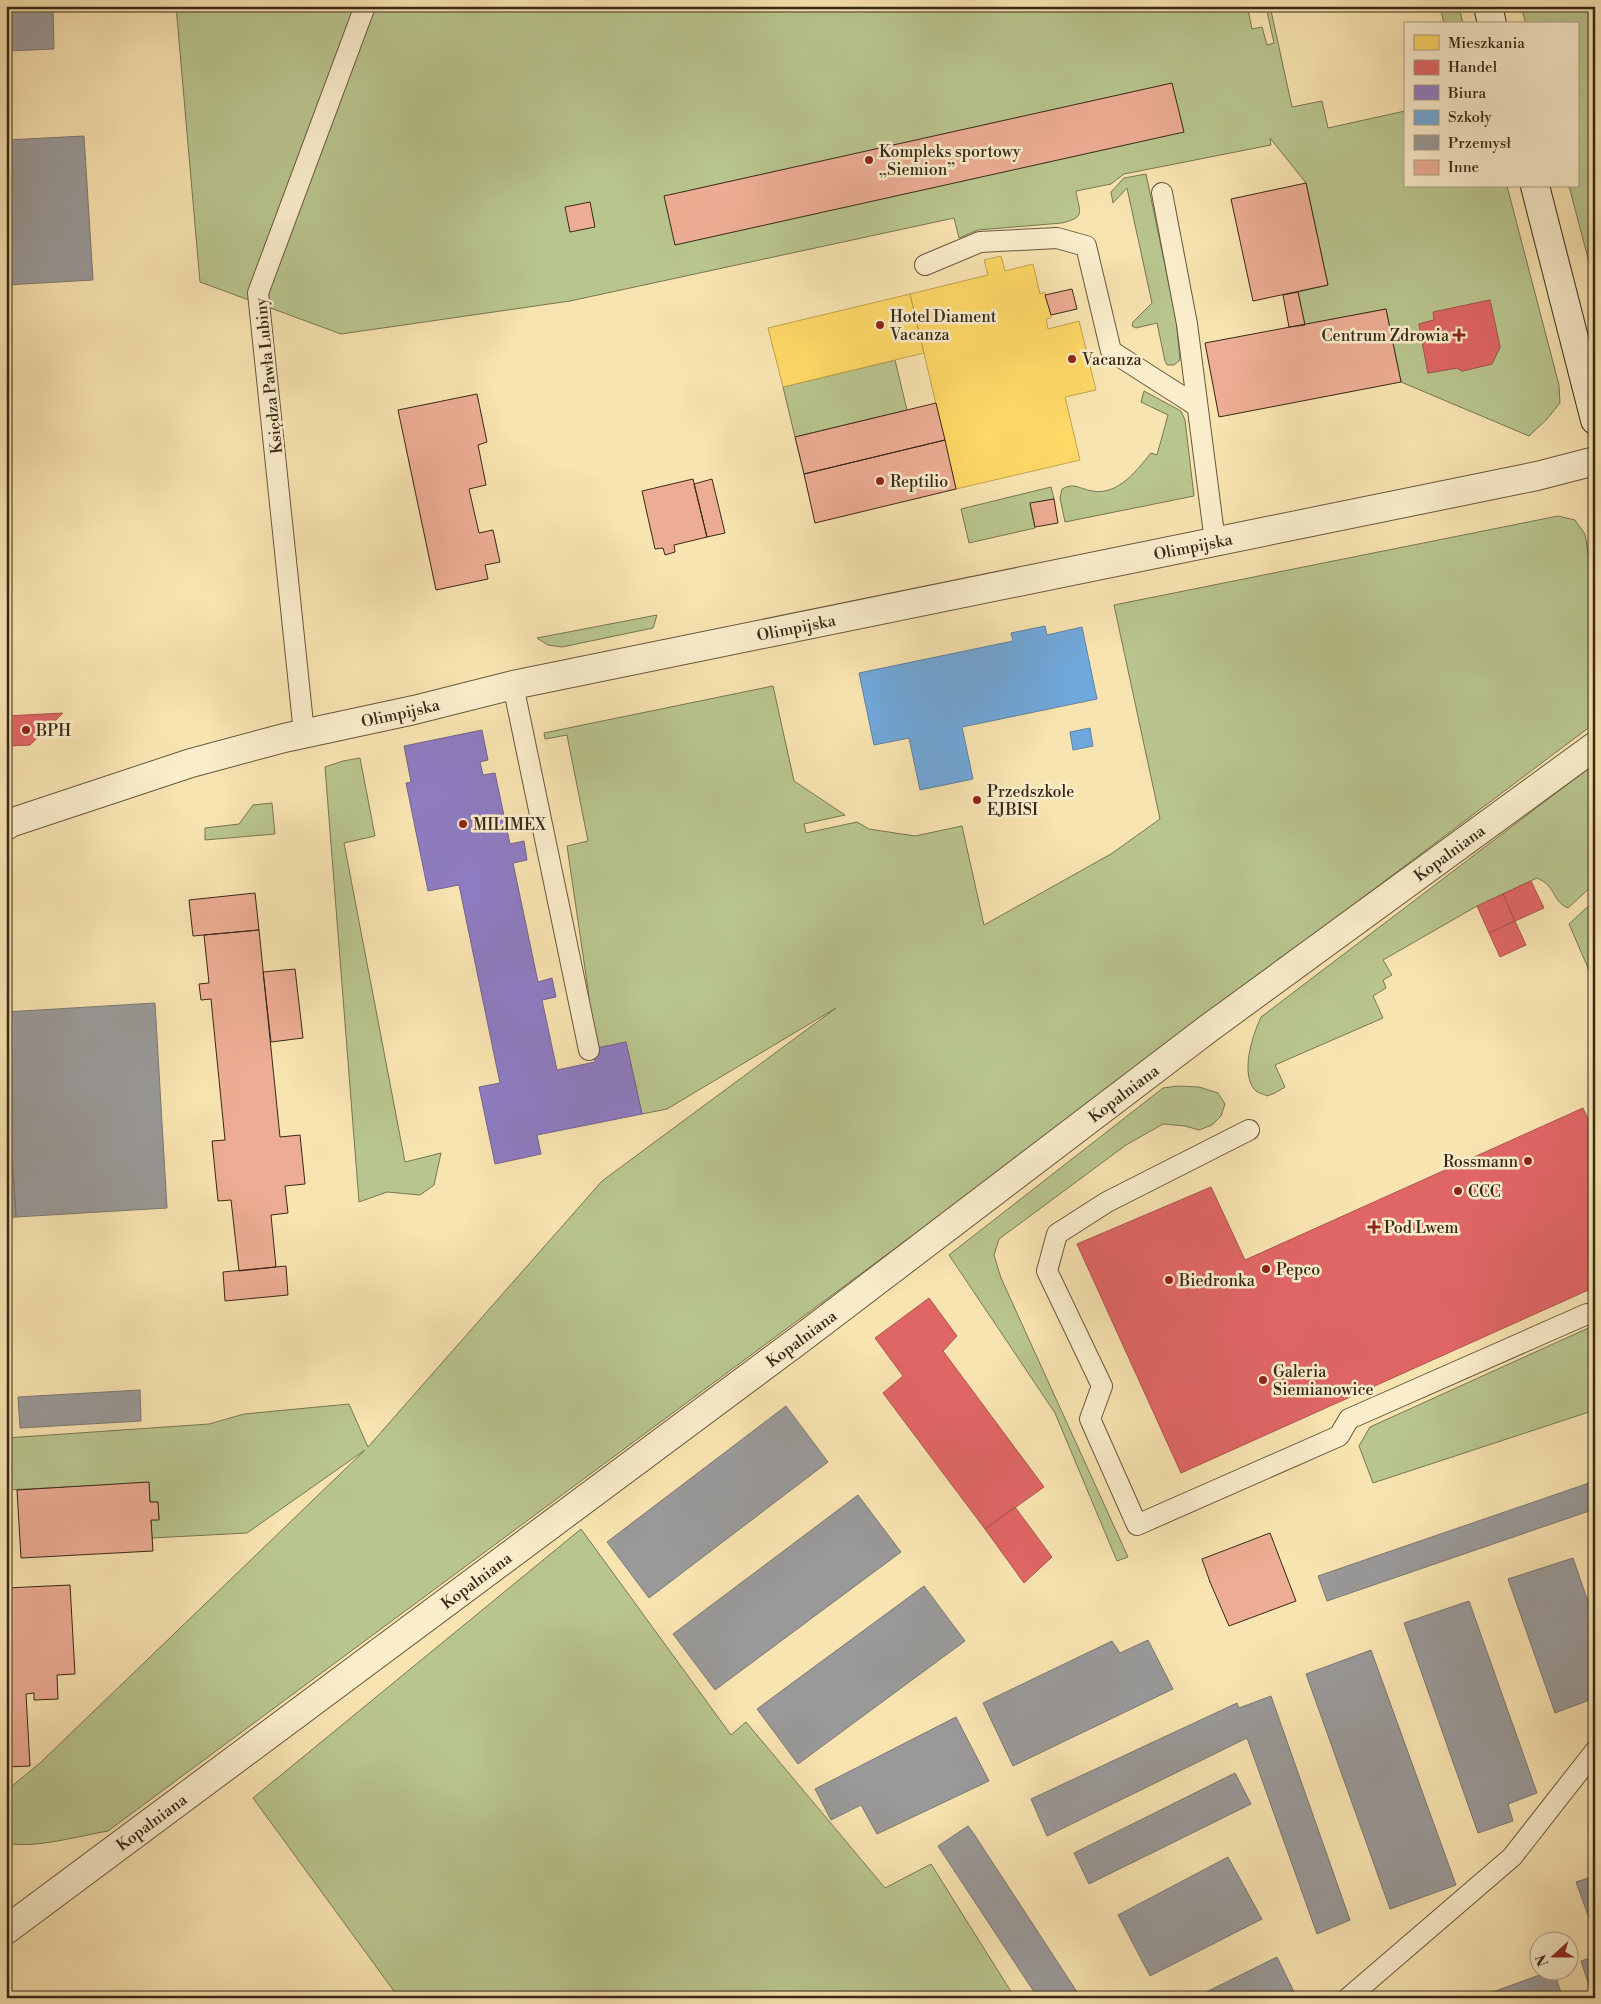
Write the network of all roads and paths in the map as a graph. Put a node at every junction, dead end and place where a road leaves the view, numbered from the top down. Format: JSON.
{"nodes":[{"id":1,"x":365,"y":6,"type":"edge"},
{"id":2,"x":1488,"y":6,"type":"edge"},
{"id":3,"x":1492,"y":22,"type":"edge"},
{"id":4,"x":1536,"y":188,"type":"edge"},
{"id":5,"x":1162,"y":193,"type":"dead end"},
{"id":6,"x":925,"y":265,"type":"dead end"},
{"id":7,"x":1197,"y":406,"type":"junction"},
{"id":8,"x":1595,"y":420,"type":"edge"},
{"id":9,"x":1595,"y":461,"type":"edge"},
{"id":10,"x":1215,"y":542,"type":"junction"},
{"id":11,"x":513,"y":685,"type":"junction"},
{"id":12,"x":304,"y":733,"type":"junction"},
{"id":13,"x":1595,"y":746,"type":"edge"},
{"id":14,"x":6,"y":826,"type":"edge"},
{"id":15,"x":589,"y":1050,"type":"dead end"},
{"id":16,"x":1248,"y":1130,"type":"dead end"},
{"id":17,"x":1587,"y":1314,"type":"dead end"},
{"id":18,"x":1595,"y":1751,"type":"edge"},
{"id":19,"x":6,"y":1930,"type":"edge"},
{"id":20,"x":1348,"y":1998,"type":"edge"}],
"edges":[{"from":1,"to":12,"type":"lane","name":"Księdza Pawła Lubiny"},
{"from":2,"to":3,"type":"street"},
{"from":4,"to":8,"type":"street"},
{"from":5,"to":7,"type":"lane"},
{"from":6,"to":7,"type":"lane"},
{"from":7,"to":10,"type":"lane"},
{"from":9,"to":10,"type":"street","name":"Olimpijska"},
{"from":10,"to":11,"type":"street","name":"Olimpijska"},
{"from":11,"to":12,"type":"street","name":"Olimpijska"},
{"from":11,"to":15,"type":"lane"},
{"from":12,"to":14,"type":"street","name":"Olimpijska"},
{"from":13,"to":19,"type":"street","name":"Kopalniana"},
{"from":16,"to":17,"type":"lane"},
{"from":18,"to":20,"type":"lane"}]}
